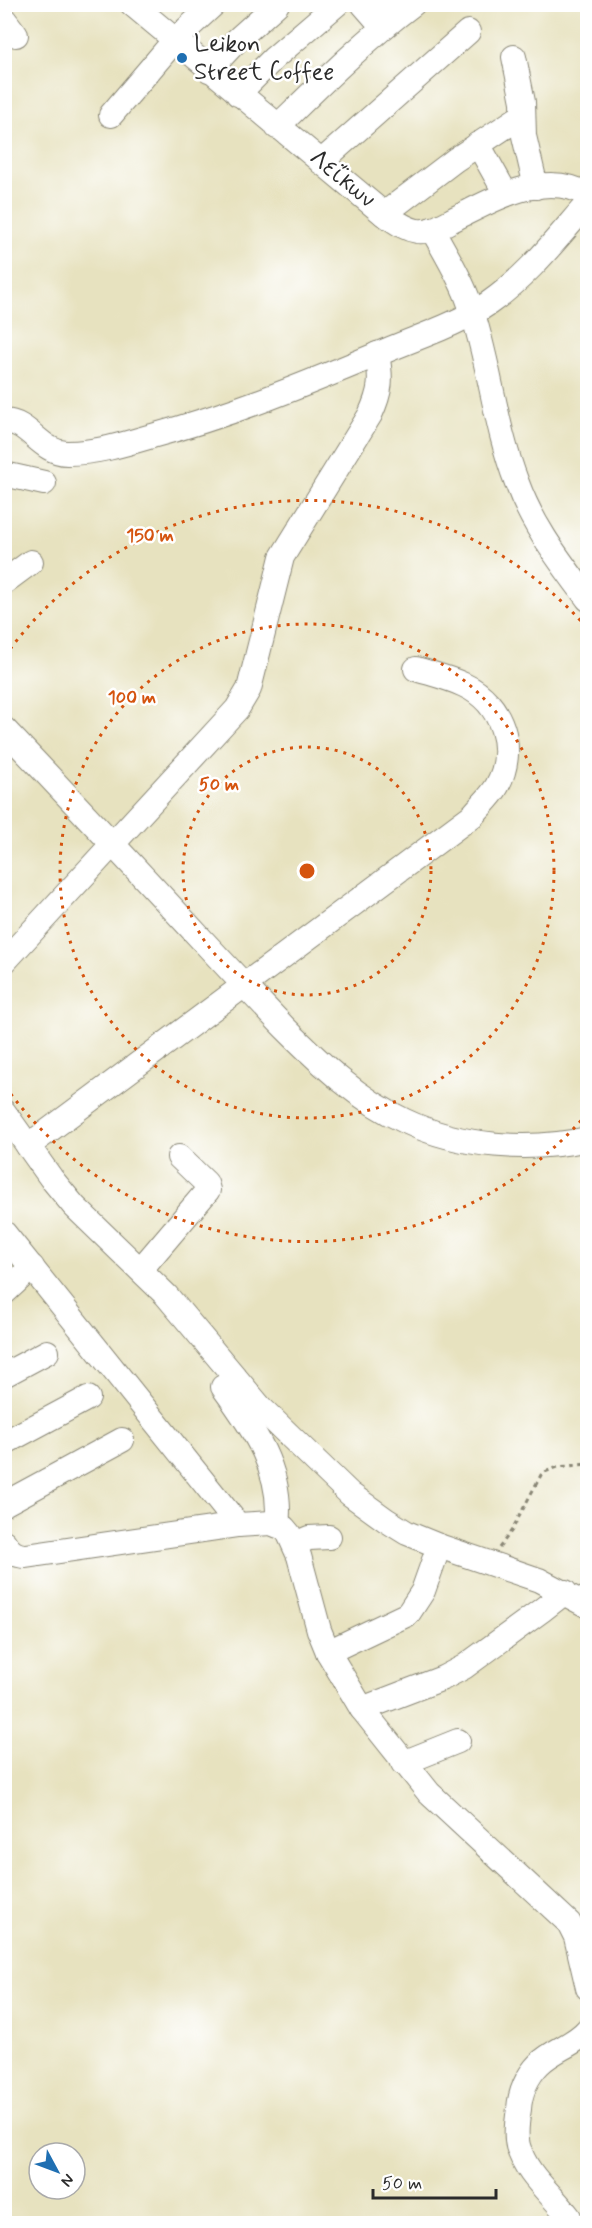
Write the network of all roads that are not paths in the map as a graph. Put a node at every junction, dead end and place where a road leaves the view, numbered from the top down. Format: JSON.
{"nodes":[{"id":1,"x":132,"y":4,"type":"edge"},
{"id":2,"x":214,"y":4,"type":"edge"},
{"id":3,"x":277,"y":4,"type":"edge"},
{"id":4,"x":336,"y":4,"type":"edge"},
{"id":5,"x":363,"y":4,"type":"edge"},
{"id":6,"x":413,"y":4,"type":"edge"},
{"id":7,"x":383,"y":27,"type":"junction"},
{"id":8,"x":468,"y":32,"type":"dead end"},
{"id":9,"x":174,"y":41,"type":"junction"},
{"id":10,"x":514,"y":57,"type":"dead end"},
{"id":11,"x":208,"y":70,"type":"junction"},
{"id":12,"x":238,"y":94,"type":"junction"},
{"id":13,"x":111,"y":115,"type":"dead end"},
{"id":14,"x":523,"y":115,"type":"junction"},
{"id":15,"x":277,"y":127,"type":"junction"},
{"id":16,"x":478,"y":144,"type":"junction"},
{"id":17,"x":321,"y":162,"type":"junction"},
{"id":18,"x":537,"y":187,"type":"junction"},
{"id":19,"x":506,"y":194,"type":"junction"},
{"id":20,"x":588,"y":195,"type":"edge"},
{"id":21,"x":588,"y":203,"type":"edge"},
{"id":22,"x":384,"y":214,"type":"junction"},
{"id":23,"x":432,"y":230,"type":"junction"},
{"id":24,"x":473,"y":312,"type":"junction"},
{"id":25,"x":377,"y":354,"type":"junction"},
{"id":26,"x":4,"y":421,"type":"edge"},
{"id":27,"x":4,"y":474,"type":"edge"},
{"id":28,"x":45,"y":483,"type":"dead end"},
{"id":29,"x":31,"y":562,"type":"dead end"},
{"id":30,"x":4,"y":582,"type":"edge"},
{"id":31,"x":588,"y":599,"type":"edge"},
{"id":32,"x":416,"y":669,"type":"dead end"},
{"id":33,"x":4,"y":729,"type":"edge"},
{"id":34,"x":112,"y":843,"type":"junction"},
{"id":35,"x":4,"y":962,"type":"edge"},
{"id":36,"x":245,"y":986,"type":"junction"},
{"id":37,"x":4,"y":1112,"type":"edge"},
{"id":38,"x":588,"y":1139,"type":"edge"},
{"id":39,"x":28,"y":1146,"type":"junction"},
{"id":40,"x":179,"y":1157,"type":"dead end"},
{"id":41,"x":4,"y":1233,"type":"edge"},
{"id":42,"x":32,"y":1267,"type":"junction"},
{"id":43,"x":141,"y":1269,"type":"junction"},
{"id":44,"x":4,"y":1293,"type":"edge"},
{"id":45,"x":195,"y":1330,"type":"junction"},
{"id":46,"x":47,"y":1352,"type":"dead end"},
{"id":47,"x":4,"y":1375,"type":"edge"},
{"id":48,"x":88,"y":1398,"type":"dead end"},
{"id":49,"x":122,"y":1440,"type":"dead end"},
{"id":50,"x":4,"y":1443,"type":"edge"},
{"id":51,"x":4,"y":1504,"type":"edge"},
{"id":52,"x":238,"y":1525,"type":"junction"},
{"id":53,"x":277,"y":1525,"type":"junction"},
{"id":54,"x":329,"y":1537,"type":"dead end"},
{"id":55,"x":4,"y":1542,"type":"edge"},
{"id":56,"x":295,"y":1544,"type":"junction"},
{"id":57,"x":439,"y":1546,"type":"junction"},
{"id":58,"x":565,"y":1592,"type":"junction"},
{"id":59,"x":588,"y":1606,"type":"edge"},
{"id":60,"x":328,"y":1652,"type":"junction"},
{"id":61,"x":362,"y":1709,"type":"junction"},
{"id":62,"x":458,"y":1741,"type":"dead end"},
{"id":63,"x":403,"y":1763,"type":"junction"},
{"id":64,"x":578,"y":1917,"type":"edge"},
{"id":65,"x":588,"y":1988,"type":"edge"},
{"id":66,"x":588,"y":2029,"type":"edge"},
{"id":67,"x":570,"y":2223,"type":"edge"}],
"edges":[{"from":1,"to":9,"type":"street","name":"Λεΐκων"},
{"from":2,"to":9,"type":"street"},
{"from":3,"to":11,"type":"street"},
{"from":4,"to":12,"type":"street"},
{"from":5,"to":7,"type":"street"},
{"from":6,"to":7,"type":"street"},
{"from":7,"to":15,"type":"street"},
{"from":8,"to":17,"type":"street"},
{"from":9,"to":11,"type":"street","name":"Λεΐκων"},
{"from":9,"to":13,"type":"street"},
{"from":10,"to":14,"type":"street"},
{"from":11,"to":12,"type":"street","name":"Λεΐκων"},
{"from":12,"to":15,"type":"street","name":"Λεΐκων"},
{"from":14,"to":16,"type":"street"},
{"from":14,"to":18,"type":"street"},
{"from":15,"to":17,"type":"street","name":"Λεΐκων"},
{"from":16,"to":19,"type":"street"},
{"from":16,"to":22,"type":"street"},
{"from":17,"to":22,"type":"street","name":"Λεΐκων"},
{"from":18,"to":19,"type":"street"},
{"from":18,"to":20,"type":"street"},
{"from":19,"to":23,"type":"street"},
{"from":21,"to":24,"type":"street"},
{"from":22,"to":23,"type":"street","name":"Λεΐκων"},
{"from":23,"to":24,"type":"street"},
{"from":24,"to":25,"type":"street"},
{"from":24,"to":31,"type":"street"},
{"from":25,"to":26,"type":"street"},
{"from":25,"to":34,"type":"street"},
{"from":27,"to":28,"type":"street"},
{"from":29,"to":30,"type":"street"},
{"from":32,"to":36,"type":"street"},
{"from":33,"to":34,"type":"street"},
{"from":34,"to":35,"type":"street"},
{"from":34,"to":36,"type":"street"},
{"from":36,"to":38,"type":"street"},
{"from":36,"to":39,"type":"street"},
{"from":37,"to":39,"type":"street"},
{"from":39,"to":43,"type":"street"},
{"from":40,"to":43,"type":"street"},
{"from":41,"to":42,"type":"street"},
{"from":42,"to":44,"type":"street"},
{"from":42,"to":52,"type":"street"},
{"from":43,"to":45,"type":"street"},
{"from":45,"to":53,"type":"street"},
{"from":45,"to":57,"type":"street"},
{"from":46,"to":47,"type":"street"},
{"from":48,"to":50,"type":"street"},
{"from":49,"to":51,"type":"street"},
{"from":52,"to":53,"type":"street"},
{"from":52,"to":55,"type":"street"},
{"from":53,"to":56,"type":"street"},
{"from":54,"to":56,"type":"street"},
{"from":56,"to":60,"type":"street"},
{"from":57,"to":58,"type":"street"},
{"from":57,"to":60,"type":"street"},
{"from":58,"to":59,"type":"street"},
{"from":58,"to":61,"type":"street"},
{"from":60,"to":61,"type":"street"},
{"from":61,"to":63,"type":"street"},
{"from":62,"to":63,"type":"street"},
{"from":63,"to":64,"type":"street"},
{"from":64,"to":65,"type":"street"},
{"from":66,"to":67,"type":"street"}]}
